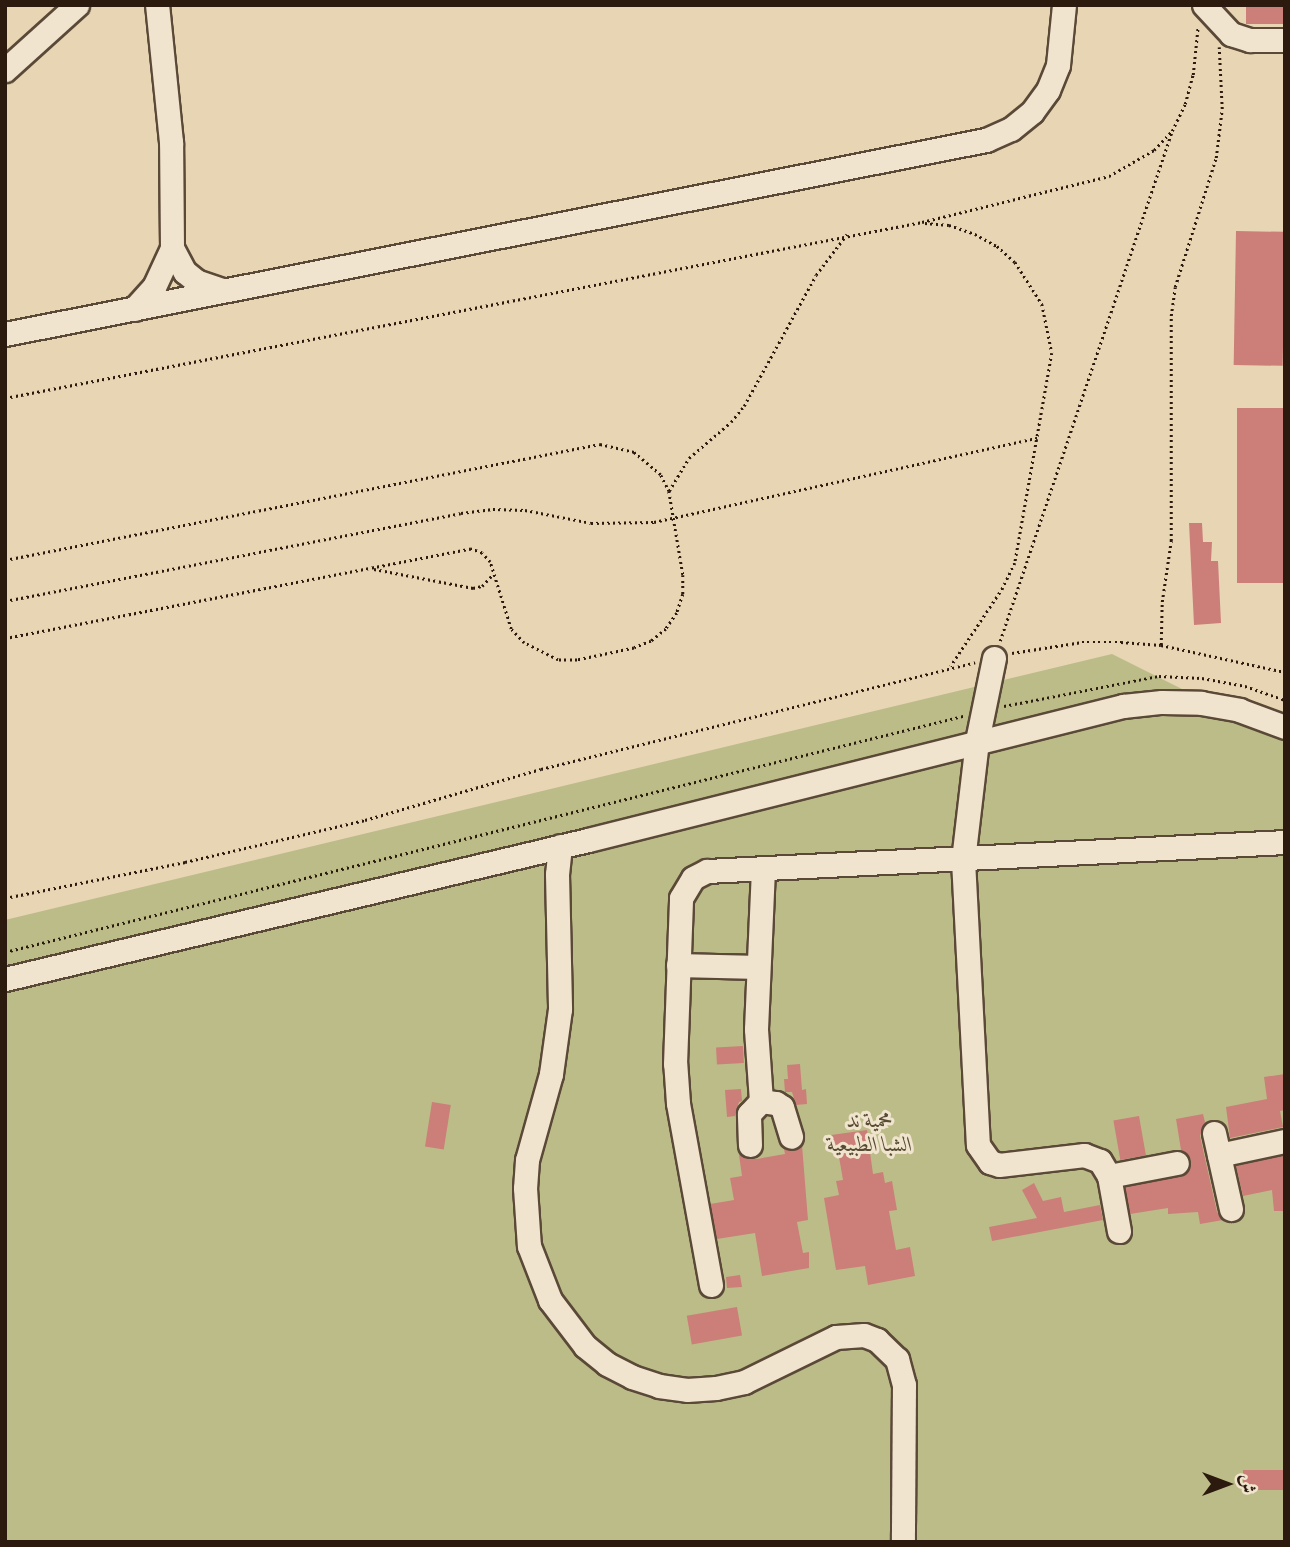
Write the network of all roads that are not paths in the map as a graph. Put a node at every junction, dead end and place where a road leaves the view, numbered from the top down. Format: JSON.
{"nodes":[{"id":1,"x":77,"y":5,"type":"edge"},
{"id":2,"x":157,"y":5,"type":"edge"},
{"id":3,"x":1064,"y":5,"type":"edge"},
{"id":4,"x":1206,"y":15,"type":"edge"},
{"id":5,"x":1285,"y":40,"type":"edge"},
{"id":6,"x":5,"y":71,"type":"edge"},
{"id":7,"x":172,"y":248,"type":"junction"},
{"id":8,"x":222,"y":290,"type":"junction"},
{"id":9,"x":134,"y":309,"type":"junction"},
{"id":10,"x":5,"y":334,"type":"edge"},
{"id":11,"x":994,"y":658,"type":"road end"},
{"id":12,"x":1285,"y":727,"type":"edge"},
{"id":13,"x":977,"y":741,"type":"junction"},
{"id":14,"x":1285,"y":842,"type":"edge"},
{"id":15,"x":560,"y":846,"type":"junction"},
{"id":16,"x":536,"y":852,"type":"junction"},
{"id":17,"x":963,"y":860,"type":"junction"},
{"id":18,"x":762,"y":869,"type":"junction"},
{"id":19,"x":557,"y":883,"type":"junction"},
{"id":20,"x":678,"y":965,"type":"junction"},
{"id":21,"x":758,"y":967,"type":"junction"},
{"id":22,"x":5,"y":979,"type":"edge"},
{"id":23,"x":761,"y":1101,"type":"junction"},
{"id":24,"x":791,"y":1138,"type":"dead end"},
{"id":25,"x":1285,"y":1141,"type":"edge"},
{"id":26,"x":750,"y":1145,"type":"dead end"},
{"id":27,"x":1177,"y":1163,"type":"dead end"},
{"id":28,"x":1109,"y":1176,"type":"junction"},
{"id":29,"x":1231,"y":1209,"type":"dead end"},
{"id":30,"x":1119,"y":1231,"type":"dead end"},
{"id":31,"x":711,"y":1285,"type":"dead end"},
{"id":32,"x":906,"y":1535,"type":"edge"}],
"edges":[{"from":1,"to":6,"type":"lane"},
{"from":2,"to":7,"type":"lane"},
{"from":3,"to":8,"type":"lane"},
{"from":4,"to":5,"type":"lane"},
{"from":7,"to":8,"type":"lane"},
{"from":7,"to":9,"type":"lane"},
{"from":8,"to":9,"type":"lane"},
{"from":9,"to":10,"type":"lane"},
{"from":11,"to":13,"type":"lane"},
{"from":12,"to":13,"type":"lane"},
{"from":13,"to":15,"type":"lane"},
{"from":13,"to":17,"type":"lane"},
{"from":14,"to":17,"type":"lane"},
{"from":15,"to":16,"type":"lane"},
{"from":15,"to":19,"type":"lane"},
{"from":16,"to":19,"type":"lane"},
{"from":16,"to":22,"type":"lane"},
{"from":17,"to":18,"type":"lane"},
{"from":17,"to":28,"type":"lane"},
{"from":18,"to":20,"type":"lane"},
{"from":18,"to":21,"type":"lane"},
{"from":19,"to":32,"type":"lane"},
{"from":20,"to":21,"type":"lane"},
{"from":20,"to":31,"type":"lane"},
{"from":21,"to":23,"type":"lane"},
{"from":23,"to":24,"type":"lane"},
{"from":23,"to":26,"type":"lane"},
{"from":25,"to":29,"type":"lane"},
{"from":27,"to":28,"type":"lane"},
{"from":28,"to":30,"type":"lane"}]}
